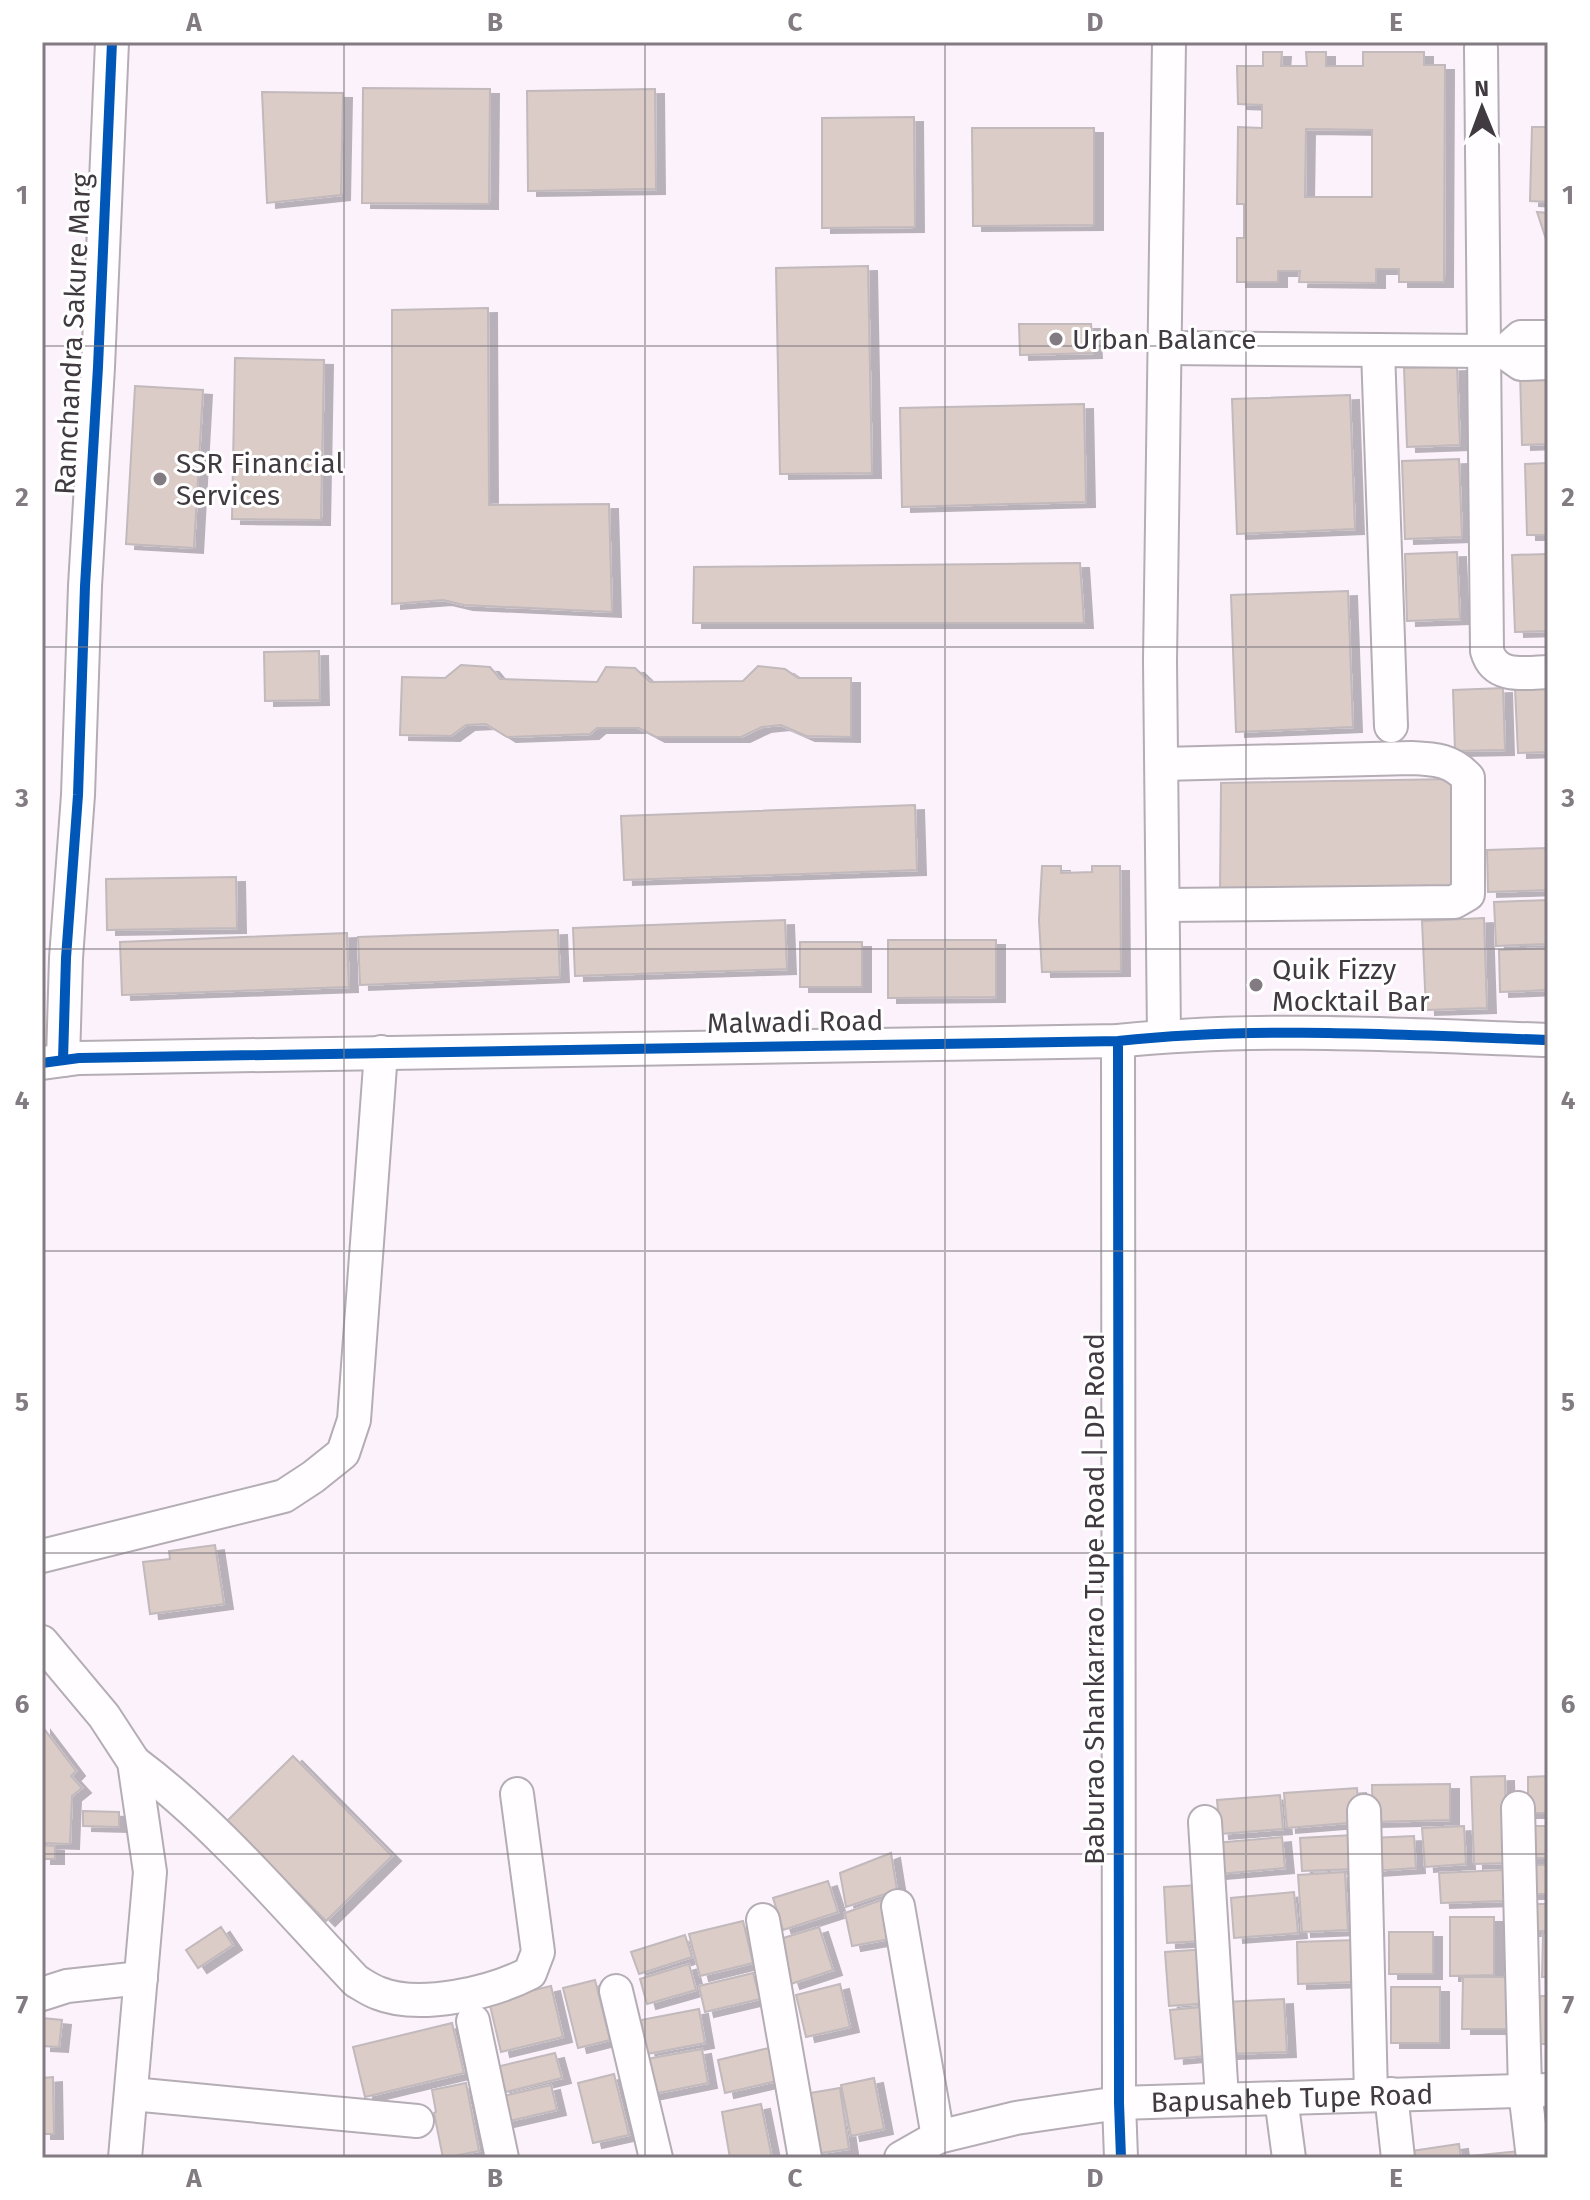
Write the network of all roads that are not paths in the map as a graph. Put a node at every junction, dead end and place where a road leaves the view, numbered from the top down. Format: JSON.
{"nodes":[{"id":1,"x":112,"y":42,"type":"edge"},
{"id":2,"x":1169,"y":42,"type":"edge"},
{"id":3,"x":1481,"y":48,"type":"dead end"},
{"id":4,"x":1548,"y":337,"type":"edge"},
{"id":5,"x":1165,"y":348,"type":"junction"},
{"id":6,"x":1378,"y":350,"type":"junction"},
{"id":7,"x":1493,"y":351,"type":"junction"},
{"id":8,"x":1548,"y":363,"type":"edge"},
{"id":9,"x":1548,"y":672,"type":"edge"},
{"id":10,"x":1391,"y":726,"type":"dead end"},
{"id":11,"x":1162,"y":764,"type":"junction"},
{"id":12,"x":1163,"y":905,"type":"junction"},
{"id":13,"x":1164,"y":1036,"type":"junction"},
{"id":14,"x":1548,"y":1040,"type":"edge"},
{"id":15,"x":1118,"y":1041,"type":"junction"},
{"id":16,"x":381,"y":1052,"type":"junction"},
{"id":17,"x":53,"y":1062,"type":"edge"},
{"id":18,"x":42,"y":1556,"type":"edge"},
{"id":19,"x":42,"y":1642,"type":"edge"},
{"id":20,"x":134,"y":1762,"type":"junction"},
{"id":21,"x":517,"y":1794,"type":"dead end"},
{"id":22,"x":1518,"y":1808,"type":"dead end"},
{"id":23,"x":1364,"y":1811,"type":"dead end"},
{"id":24,"x":1205,"y":1822,"type":"dead end"},
{"id":25,"x":898,"y":1906,"type":"dead end"},
{"id":26,"x":763,"y":1920,"type":"dead end"},
{"id":27,"x":141,"y":1978,"type":"junction"},
{"id":28,"x":616,"y":1991,"type":"dead end"},
{"id":29,"x":42,"y":1994,"type":"edge"},
{"id":30,"x":473,"y":2021,"type":"dead end"},
{"id":31,"x":1536,"y":2090,"type":"edge"},
{"id":32,"x":132,"y":2094,"type":"junction"},
{"id":33,"x":1381,"y":2095,"type":"junction"},
{"id":34,"x":1281,"y":2098,"type":"junction"},
{"id":35,"x":1222,"y":2099,"type":"junction"},
{"id":36,"x":1119,"y":2103,"type":"junction"},
{"id":37,"x":417,"y":2121,"type":"dead end"},
{"id":38,"x":938,"y":2137,"type":"junction"},
{"id":39,"x":125,"y":2158,"type":"edge"},
{"id":40,"x":502,"y":2158,"type":"edge"},
{"id":41,"x":656,"y":2158,"type":"edge"},
{"id":42,"x":805,"y":2158,"type":"edge"},
{"id":43,"x":901,"y":2158,"type":"edge"},
{"id":44,"x":1121,"y":2158,"type":"edge"},
{"id":45,"x":1289,"y":2158,"type":"edge"},
{"id":46,"x":1398,"y":2158,"type":"edge"},
{"id":47,"x":1533,"y":2158,"type":"edge"}],
"edges":[{"from":1,"to":17,"type":"street","name":"Ramchandra Sakure Marg"},
{"from":2,"to":5,"type":"street"},
{"from":3,"to":7,"type":"street"},
{"from":4,"to":7,"type":"street"},
{"from":5,"to":6,"type":"street"},
{"from":5,"to":11,"type":"street"},
{"from":6,"to":7,"type":"street"},
{"from":6,"to":10,"type":"street"},
{"from":7,"to":8,"type":"street"},
{"from":7,"to":9,"type":"street"},
{"from":11,"to":12,"type":"street"},
{"from":11,"to":12,"type":"street"},
{"from":12,"to":13,"type":"street"},
{"from":13,"to":14,"type":"street","name":"Malwadi Road"},
{"from":13,"to":15,"type":"street","name":"Malwadi Road"},
{"from":15,"to":16,"type":"street","name":"Malwadi Road"},
{"from":15,"to":36,"type":"street","name":"Baburao Shankarrao Tupe Road | DP Road"},
{"from":16,"to":17,"type":"street","name":"Malwadi Road"},
{"from":16,"to":18,"type":"street"},
{"from":19,"to":20,"type":"street"},
{"from":20,"to":21,"type":"street"},
{"from":20,"to":27,"type":"street"},
{"from":22,"to":31,"type":"street"},
{"from":23,"to":33,"type":"street"},
{"from":24,"to":35,"type":"street"},
{"from":25,"to":38,"type":"street"},
{"from":26,"to":42,"type":"street"},
{"from":27,"to":29,"type":"street"},
{"from":27,"to":32,"type":"street"},
{"from":28,"to":41,"type":"street"},
{"from":30,"to":40,"type":"street"},
{"from":31,"to":33,"type":"street","name":"Bapusaheb Tupe Road"},
{"from":31,"to":47,"type":"street"},
{"from":32,"to":37,"type":"street"},
{"from":32,"to":39,"type":"street"},
{"from":33,"to":34,"type":"street","name":"Bapusaheb Tupe Road"},
{"from":33,"to":46,"type":"street"},
{"from":34,"to":35,"type":"street","name":"Bapusaheb Tupe Road"},
{"from":34,"to":45,"type":"street"},
{"from":35,"to":36,"type":"street","name":"Bapusaheb Tupe Road"},
{"from":36,"to":38,"type":"street","name":"Bapusaheb Tupe Road"},
{"from":36,"to":44,"type":"street","name":"Baburao Shankarrao Tupe Road | DP Road"},
{"from":38,"to":43,"type":"street","name":"Bapusaheb Tupe Road"}]}
